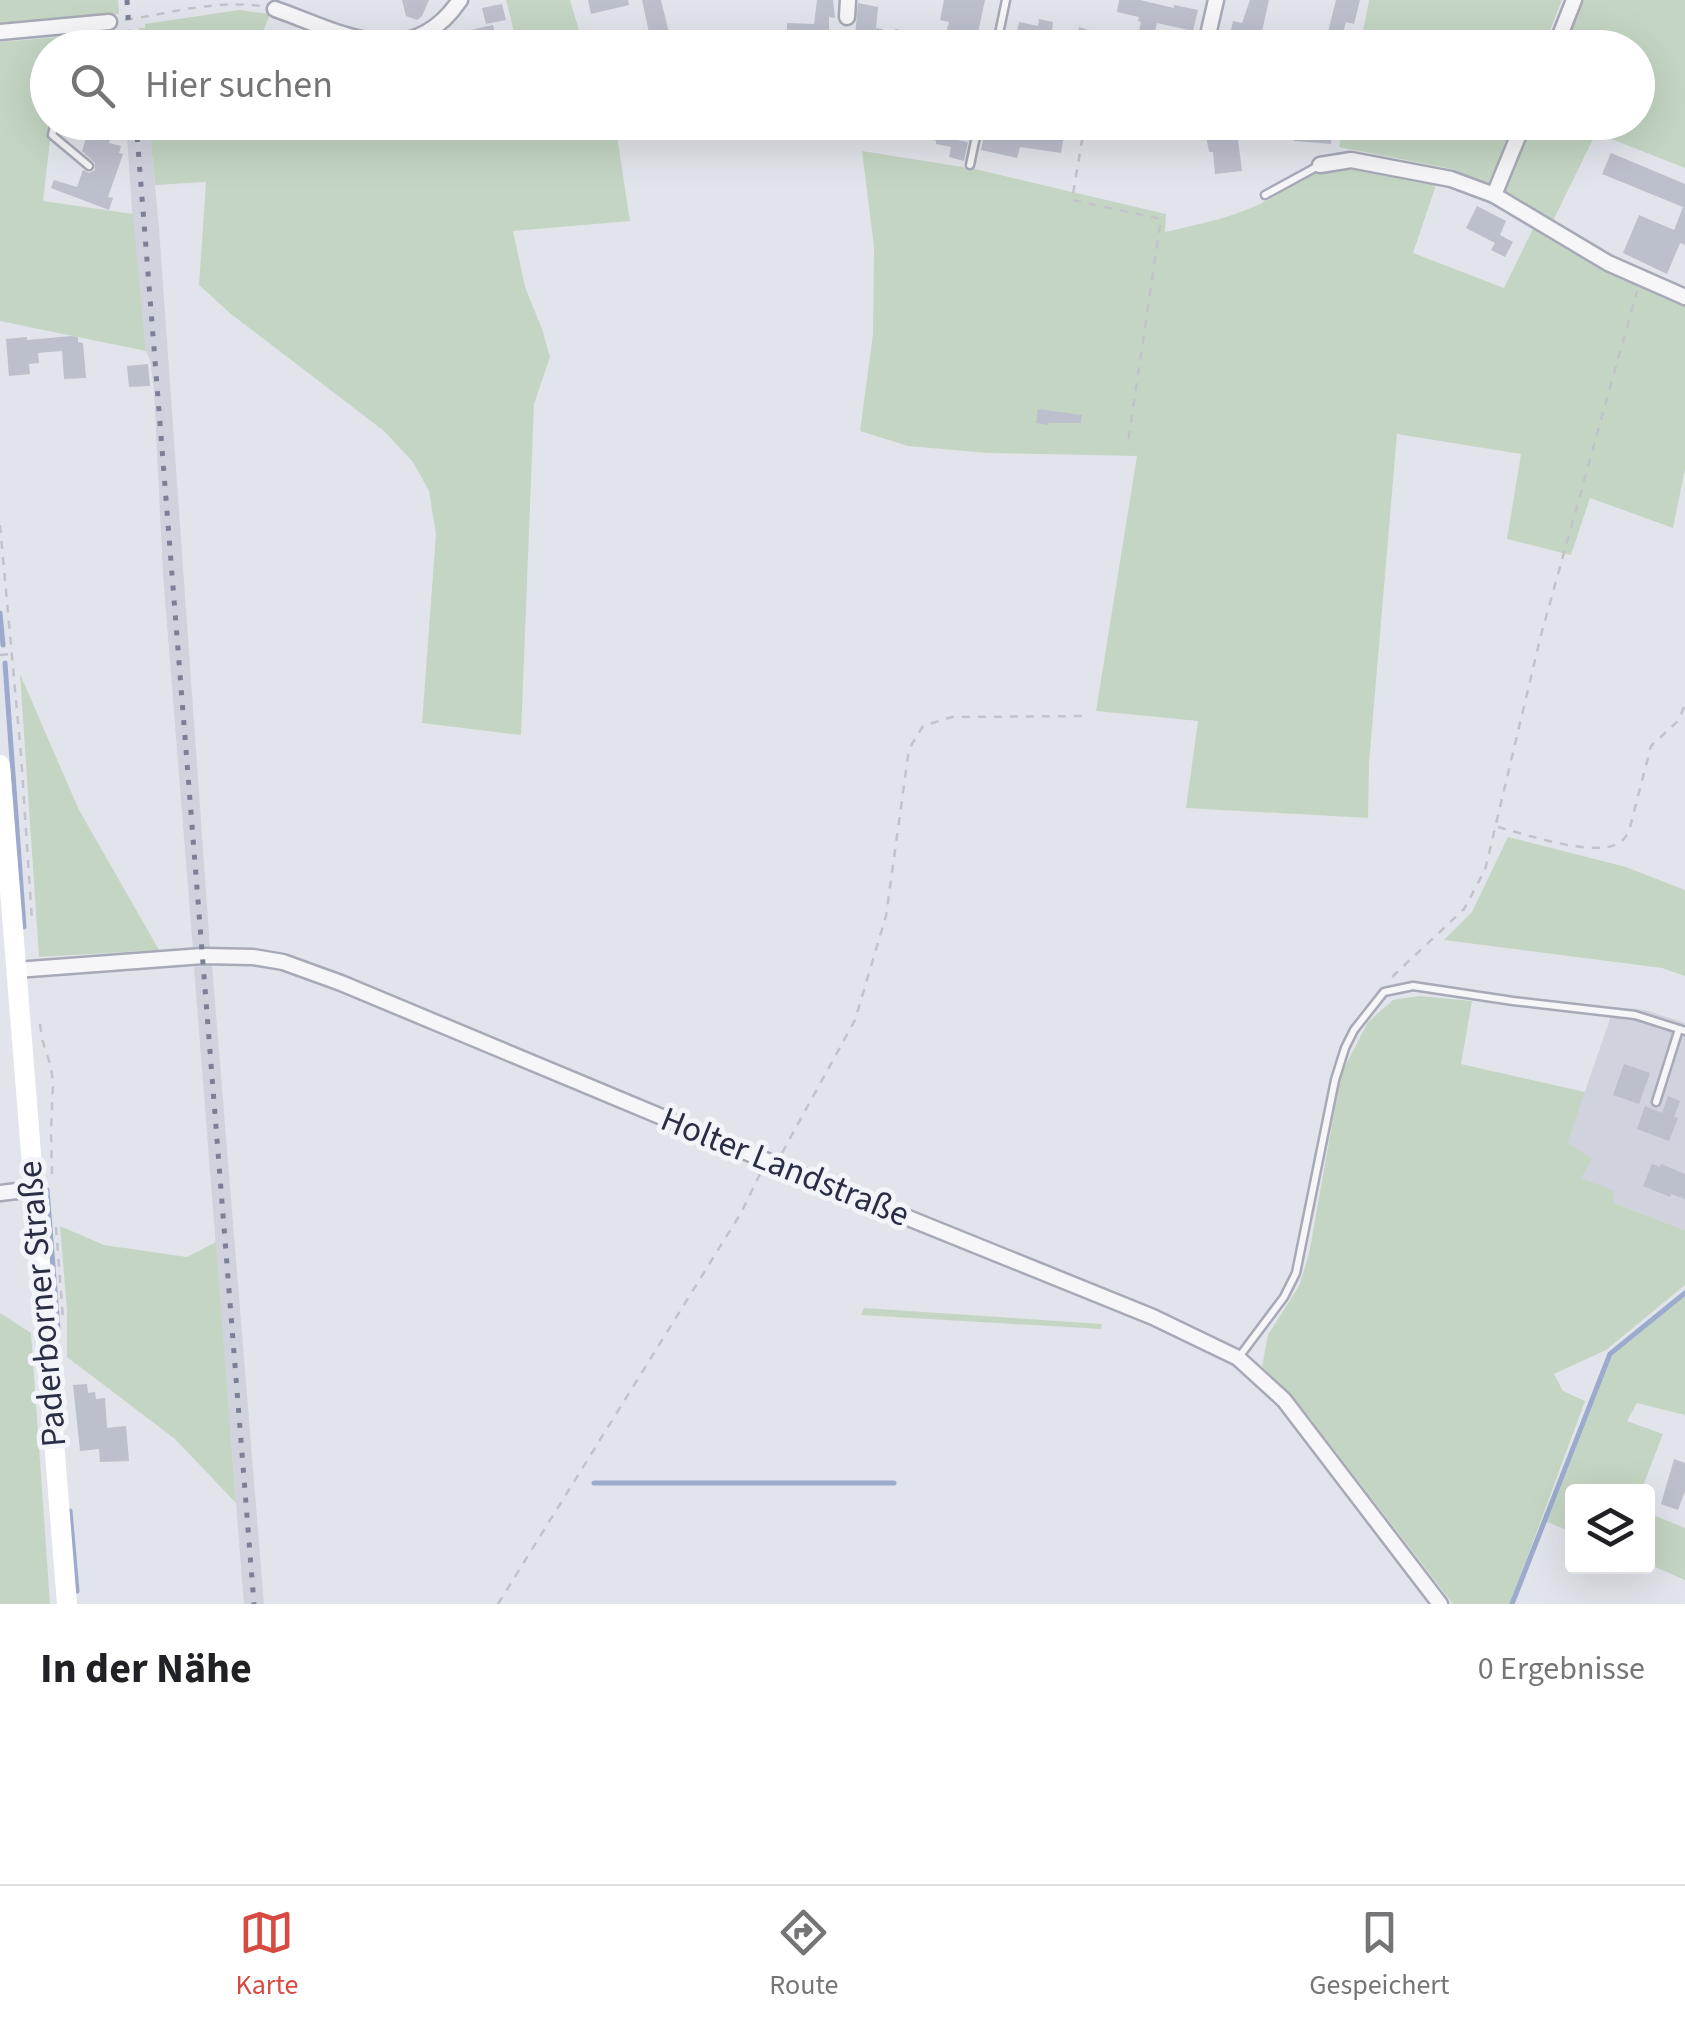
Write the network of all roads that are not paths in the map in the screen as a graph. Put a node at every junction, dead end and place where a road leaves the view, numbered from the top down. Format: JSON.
{"nodes":[{"id":1,"x":460,"y":0,"type":"edge"},
{"id":2,"x":848,"y":0,"type":"edge"},
{"id":3,"x":1006,"y":0,"type":"edge"},
{"id":4,"x":1216,"y":0,"type":"edge"},
{"id":5,"x":1574,"y":0,"type":"edge"},
{"id":6,"x":276,"y":10,"type":"road end"},
{"id":7,"x":847,"y":17,"type":"dead end"},
{"id":8,"x":109,"y":22,"type":"road end"},
{"id":9,"x":71,"y":26,"type":"junction"},
{"id":10,"x":73,"y":30,"type":"edge"},
{"id":11,"x":332,"y":30,"type":"edge"},
{"id":12,"x":427,"y":30,"type":"edge"},
{"id":13,"x":1000,"y":30,"type":"edge"},
{"id":14,"x":1209,"y":30,"type":"edge"},
{"id":15,"x":1562,"y":30,"type":"edge"},
{"id":16,"x":0,"y":32,"type":"edge"},
{"id":17,"x":57,"y":140,"type":"edge"},
{"id":18,"x":975,"y":140,"type":"edge"},
{"id":19,"x":1517,"y":140,"type":"edge"},
{"id":20,"x":970,"y":164,"type":"dead end"},
{"id":21,"x":89,"y":166,"type":"dead end"},
{"id":22,"x":1320,"y":166,"type":"joint"},
{"id":23,"x":1264,"y":195,"type":"dead end"},
{"id":24,"x":1494,"y":195,"type":"junction"},
{"id":25,"x":1685,"y":297,"type":"edge"},
{"id":26,"x":0,"y":766,"type":"edge"},
{"id":27,"x":16,"y":970,"type":"junction"},
{"id":28,"x":1682,"y":1030,"type":"edge"},
{"id":29,"x":1656,"y":1102,"type":"dead end"},
{"id":30,"x":43,"y":1185,"type":"junction"},
{"id":31,"x":0,"y":1192,"type":"edge"},
{"id":32,"x":1238,"y":1358,"type":"junction"},
{"id":33,"x":66,"y":1604,"type":"edge"},
{"id":34,"x":1440,"y":1604,"type":"edge"}],
"edges":[{"from":1,"to":12,"type":"street"},
{"from":2,"to":7,"type":"street"},
{"from":3,"to":13,"type":"lane"},
{"from":4,"to":14,"type":"street"},
{"from":5,"to":15,"type":"street"},
{"from":6,"to":11,"type":"street"},
{"from":8,"to":9,"type":"street"},
{"from":9,"to":10,"type":"lane"},
{"from":9,"to":16,"type":"street"},
{"from":17,"to":21,"type":"lane"},
{"from":18,"to":20,"type":"lane"},
{"from":19,"to":24,"type":"street"},
{"from":22,"to":23,"type":"lane"},
{"from":22,"to":24,"type":"street"},
{"from":24,"to":25,"type":"street"},
{"from":26,"to":27,"type":"main road","name":"Paderborner Straße"},
{"from":27,"to":30,"type":"main road","name":"Paderborner Straße"},
{"from":27,"to":32,"type":"street","name":"Holter Landstraße"},
{"from":28,"to":29,"type":"lane"},
{"from":28,"to":32,"type":"lane"},
{"from":30,"to":31,"type":"street"},
{"from":30,"to":33,"type":"main road","name":"Paderborner Straße"},
{"from":32,"to":34,"type":"street","name":"Holter Landstraße"}]}
